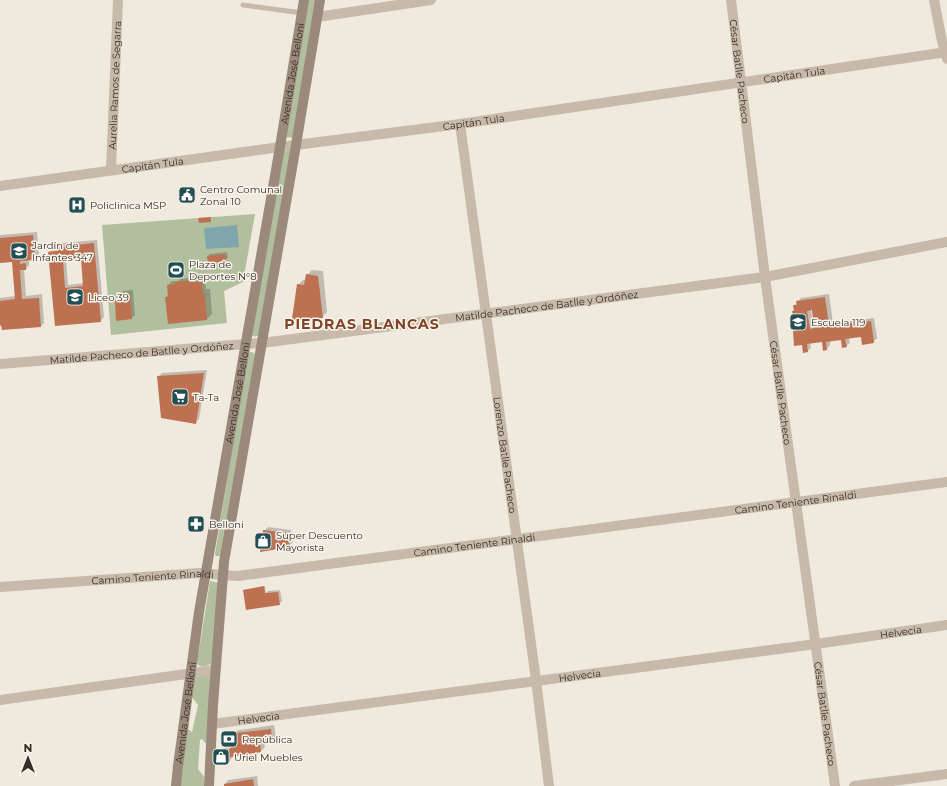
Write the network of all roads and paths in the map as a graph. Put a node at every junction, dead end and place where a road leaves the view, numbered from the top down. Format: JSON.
{"nodes":[{"id":1,"x":118,"y":0,"type":"edge"},
{"id":2,"x":304,"y":0,"type":"edge"},
{"id":3,"x":320,"y":0,"type":"edge"},
{"id":4,"x":431,"y":0,"type":"edge"},
{"id":5,"x":731,"y":0,"type":"edge"},
{"id":6,"x":934,"y":0,"type":"edge"},
{"id":7,"x":243,"y":4,"type":"dead end"},
{"id":8,"x":302,"y":13,"type":"junction"},
{"id":9,"x":317,"y":17,"type":"junction"},
{"id":10,"x":947,"y":54,"type":"edge"},
{"id":11,"x":741,"y":82,"type":"junction"},
{"id":12,"x":460,"y":124,"type":"junction"},
{"id":13,"x":296,"y":145,"type":"junction"},
{"id":14,"x":280,"y":147,"type":"junction"},
{"id":15,"x":111,"y":170,"type":"junction"},
{"id":16,"x":0,"y":186,"type":"edge"},
{"id":17,"x":947,"y":242,"type":"edge"},
{"id":18,"x":765,"y":277,"type":"junction"},
{"id":19,"x":486,"y":314,"type":"junction"},
{"id":20,"x":262,"y":343,"type":"junction"},
{"id":21,"x":246,"y":344,"type":"junction"},
{"id":22,"x":0,"y":364,"type":"edge"},
{"id":23,"x":947,"y":482,"type":"edge"},
{"id":24,"x":797,"y":501,"type":"junction"},
{"id":25,"x":517,"y":539,"type":"junction"},
{"id":26,"x":206,"y":573,"type":"junction"},
{"id":27,"x":223,"y":575,"type":"junction"},
{"id":28,"x":0,"y":587,"type":"edge"},
{"id":29,"x":947,"y":625,"type":"edge"},
{"id":30,"x":816,"y":644,"type":"junction"},
{"id":31,"x":215,"y":670,"type":"junction"},
{"id":32,"x":191,"y":673,"type":"junction"},
{"id":33,"x":536,"y":680,"type":"junction"},
{"id":34,"x":0,"y":700,"type":"edge"},
{"id":35,"x":212,"y":724,"type":"junction"},
{"id":36,"x":947,"y":774,"type":"edge"},
{"id":37,"x":176,"y":786,"type":"edge"},
{"id":38,"x":209,"y":786,"type":"edge"},
{"id":39,"x":549,"y":786,"type":"edge"},
{"id":40,"x":835,"y":786,"type":"edge"},
{"id":41,"x":854,"y":786,"type":"edge"}],
"edges":[{"from":1,"to":15,"type":"street","name":"Aurelia Ramos de Segarra"},
{"from":2,"to":8,"type":"main road","name":"Avenida José Belloni"},
{"from":3,"to":9,"type":"main road","name":"Avenida José Belloni"},
{"from":4,"to":9,"type":"street"},
{"from":5,"to":11,"type":"street","name":"César Batlle Pacheco"},
{"from":6,"to":10,"type":"street"},
{"from":7,"to":8,"type":"lane"},
{"from":8,"to":14,"type":"main road","name":"Avenida José Belloni"},
{"from":9,"to":13,"type":"main road","name":"Avenida José Belloni"},
{"from":10,"to":11,"type":"street","name":"Capitán Tula"},
{"from":11,"to":12,"type":"street","name":"Capitán Tula"},
{"from":11,"to":18,"type":"street","name":"César Batlle Pacheco"},
{"from":12,"to":13,"type":"street","name":"Capitán Tula"},
{"from":12,"to":19,"type":"street","name":"Lorenzo Batlle Pacheco"},
{"from":13,"to":14,"type":"street","name":"Capitán Tula"},
{"from":13,"to":20,"type":"main road","name":"Avenida José Belloni"},
{"from":14,"to":15,"type":"street","name":"Capitán Tula"},
{"from":14,"to":21,"type":"main road","name":"Avenida José Belloni"},
{"from":15,"to":16,"type":"street","name":"Capitán Tula"},
{"from":17,"to":18,"type":"street","name":"Matilde Pacheco de Batlle y Ordóñez"},
{"from":18,"to":19,"type":"street","name":"Matilde Pacheco de Batlle y Ordóñez"},
{"from":18,"to":24,"type":"street","name":"César Batlle Pacheco"},
{"from":19,"to":20,"type":"street","name":"Matilde Pacheco de Batlle y Ordóñez"},
{"from":19,"to":25,"type":"street","name":"Lorenzo Batlle Pacheco"},
{"from":20,"to":21,"type":"street","name":"Matilde Pacheco de Batlle y Ordóñez"},
{"from":20,"to":27,"type":"main road","name":"Avenida José Belloni"},
{"from":21,"to":22,"type":"street","name":"Matilde Pacheco de Batlle y Ordóñez"},
{"from":21,"to":26,"type":"main road","name":"Avenida José Belloni"},
{"from":23,"to":24,"type":"street","name":"Camino Teniente Rinaldi"},
{"from":24,"to":25,"type":"street","name":"Camino Teniente Rinaldi"},
{"from":24,"to":30,"type":"street","name":"César Batlle Pacheco"},
{"from":25,"to":27,"type":"street","name":"Camino Teniente Rinaldi"},
{"from":25,"to":33,"type":"street","name":"Lorenzo Batlle Pacheco"},
{"from":26,"to":27,"type":"street","name":"Camino Teniente Rinaldi"},
{"from":26,"to":28,"type":"street","name":"Camino Teniente Rinaldi"},
{"from":26,"to":32,"type":"main road","name":"Avenida José Belloni"},
{"from":27,"to":31,"type":"main road","name":"Avenida José Belloni"},
{"from":29,"to":30,"type":"street","name":"Helvecia"},
{"from":30,"to":33,"type":"street","name":"Helvecia"},
{"from":30,"to":40,"type":"street","name":"César Batlle Pacheco"},
{"from":31,"to":32,"type":"street"},
{"from":31,"to":35,"type":"main road","name":"Avenida José Belloni"},
{"from":32,"to":34,"type":"street"},
{"from":32,"to":37,"type":"main road","name":"Avenida José Belloni"},
{"from":33,"to":35,"type":"street","name":"Helvecia"},
{"from":33,"to":39,"type":"street","name":"Lorenzo Batlle Pacheco"},
{"from":35,"to":38,"type":"main road","name":"Avenida José Belloni"},
{"from":36,"to":41,"type":"street"}]}
